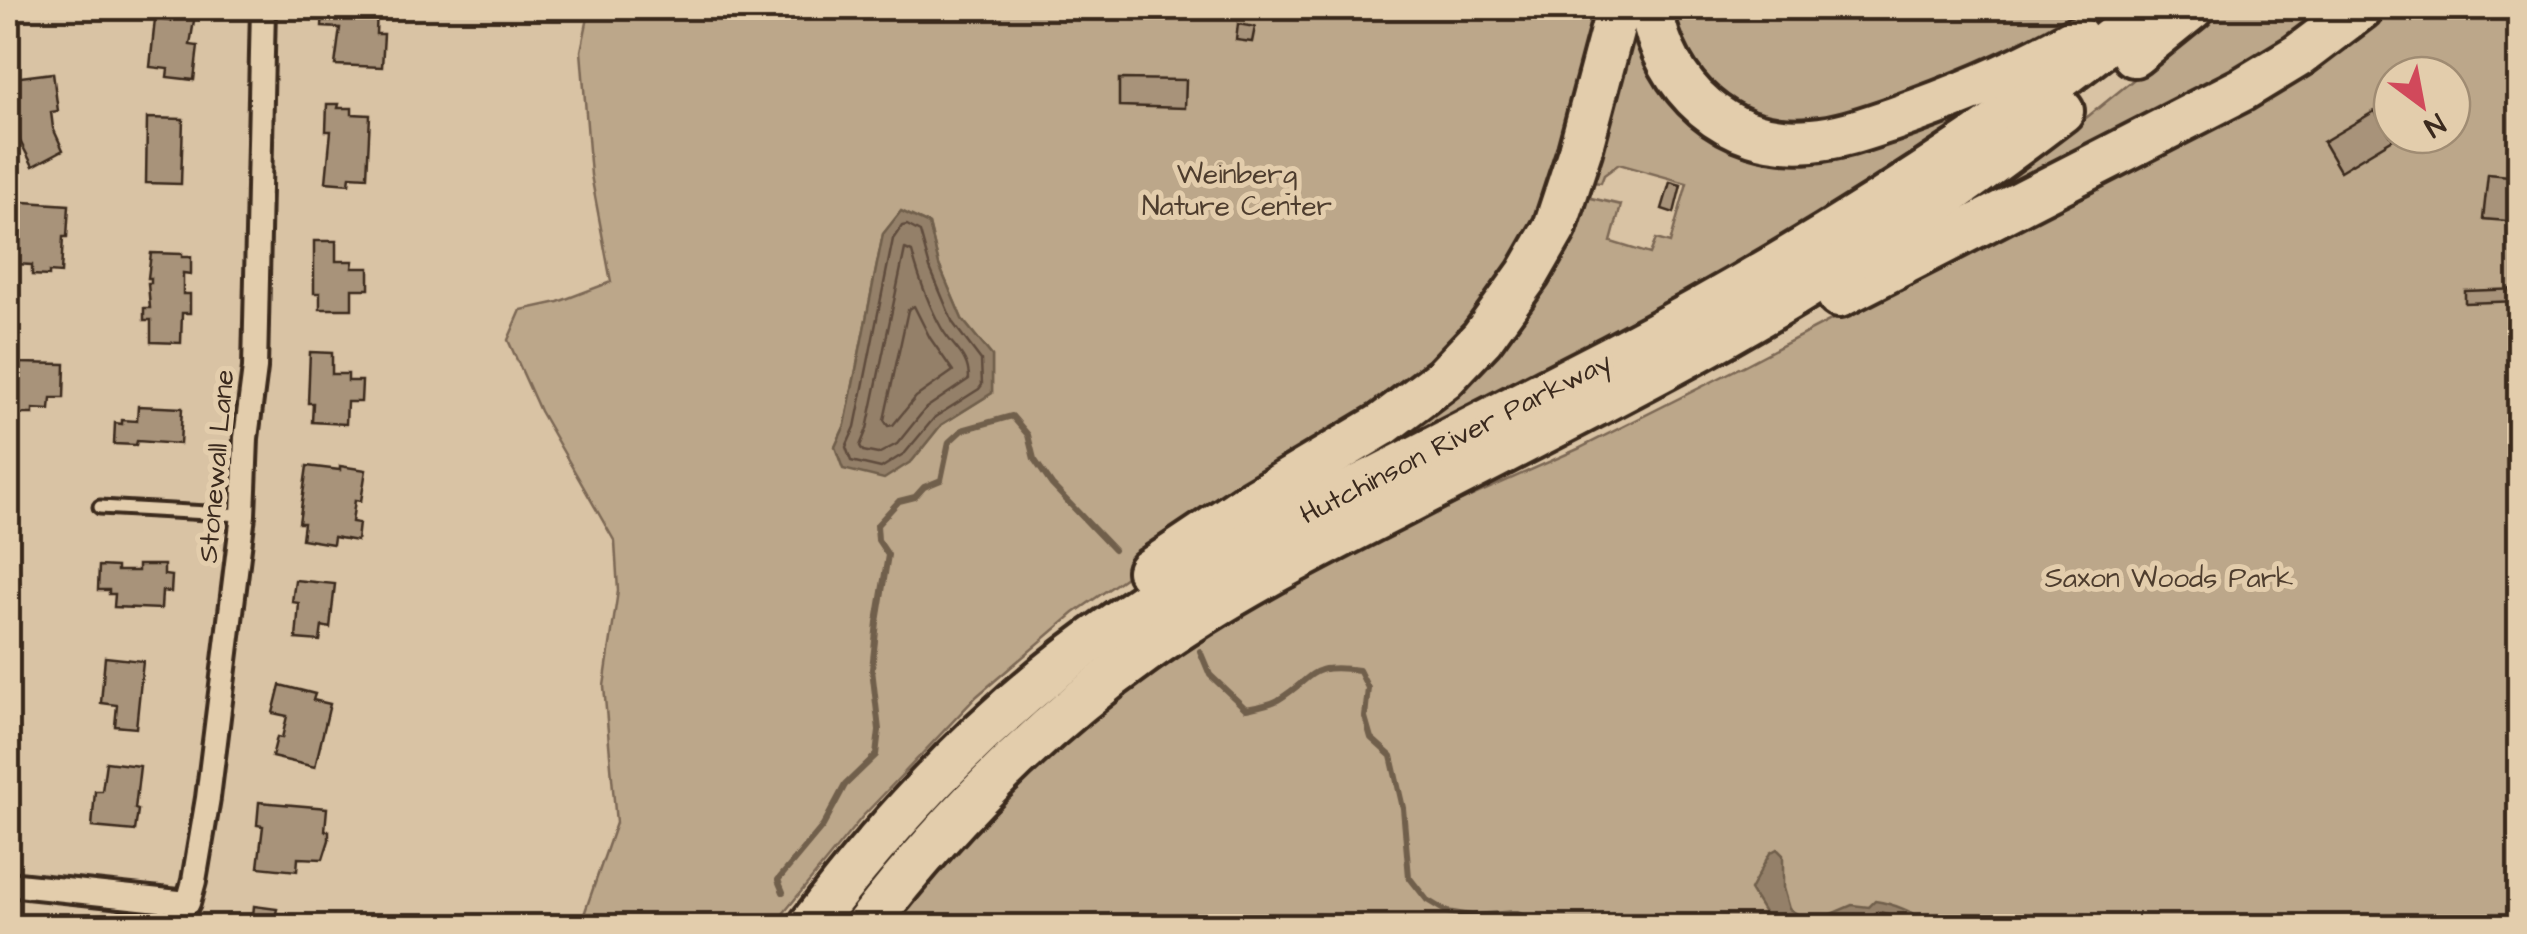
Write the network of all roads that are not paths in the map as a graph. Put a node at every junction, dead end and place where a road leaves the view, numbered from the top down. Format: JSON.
{"nodes":[{"id":1,"x":263,"y":8,"type":"edge"},
{"id":2,"x":1618,"y":8,"type":"edge"},
{"id":3,"x":1652,"y":8,"type":"edge"},
{"id":4,"x":2129,"y":8,"type":"edge"},
{"id":5,"x":2150,"y":8,"type":"edge"},
{"id":6,"x":2192,"y":8,"type":"edge"},
{"id":7,"x":2361,"y":8,"type":"edge"},
{"id":8,"x":1601,"y":402,"type":"junction"},
{"id":9,"x":100,"y":507,"type":"dead end"},
{"id":10,"x":243,"y":515,"type":"junction"},
{"id":11,"x":946,"y":767,"type":"junction"},
{"id":12,"x":8,"y":884,"type":"edge"},
{"id":13,"x":187,"y":915,"type":"edge"},
{"id":14,"x":810,"y":926,"type":"edge"},
{"id":15,"x":866,"y":926,"type":"edge"}],
"edges":[{"from":1,"to":10,"type":"street","name":"Stonewall Lane"},
{"from":2,"to":11,"type":"highway"},
{"from":3,"to":4,"type":"highway"},
{"from":5,"to":11,"type":"highway","name":"Hutchinson River Parkway"},
{"from":6,"to":8,"type":"highway","name":"Hutchinson River Parkway"},
{"from":7,"to":8,"type":"highway"},
{"from":8,"to":15,"type":"highway","name":"Hutchinson River Parkway"},
{"from":9,"to":10,"type":"lane"},
{"from":10,"to":13,"type":"street","name":"Stonewall Lane"},
{"from":11,"to":14,"type":"highway","name":"Hutchinson River Parkway"},
{"from":12,"to":13,"type":"street"}]}
